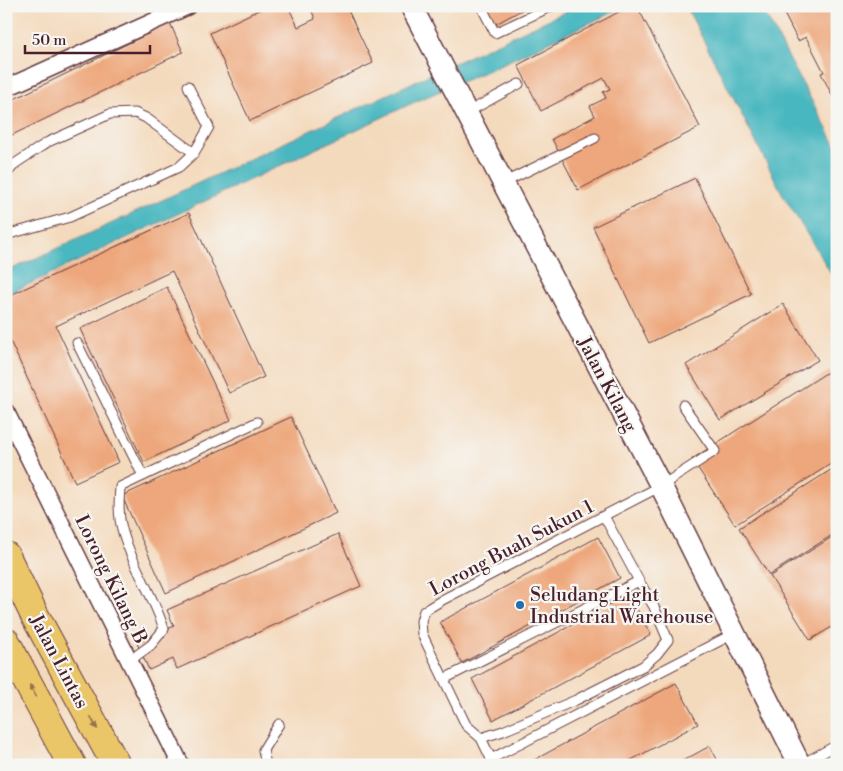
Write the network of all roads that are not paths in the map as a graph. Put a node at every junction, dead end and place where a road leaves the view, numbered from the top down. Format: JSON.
{"nodes":[{"id":1,"x":188,"y":6,"type":"edge"},
{"id":2,"x":481,"y":6,"type":"edge"},
{"id":3,"x":552,"y":6,"type":"edge"},
{"id":4,"x":417,"y":8,"type":"edge"},
{"id":5,"x":519,"y":84,"type":"dead end"},
{"id":6,"x":188,"y":86,"type":"dead end"},
{"id":7,"x":6,"y":88,"type":"edge"},
{"id":8,"x":466,"y":113,"type":"junction"},
{"id":9,"x":595,"y":138,"type":"dead end"},
{"id":10,"x":194,"y":154,"type":"junction"},
{"id":11,"x":6,"y":174,"type":"edge"},
{"id":12,"x":503,"y":183,"type":"junction"},
{"id":13,"x":6,"y":235,"type":"edge"},
{"id":14,"x":77,"y":343,"type":"dead end"},
{"id":15,"x":683,"y":405,"type":"dead end"},
{"id":16,"x":6,"y":412,"type":"edge"},
{"id":17,"x":257,"y":422,"type":"dead end"},
{"id":18,"x":143,"y":476,"type":"junction"},
{"id":19,"x":661,"y":486,"type":"junction"},
{"id":20,"x":604,"y":516,"type":"junction"},
{"id":21,"x":6,"y":556,"type":"edge"},
{"id":22,"x":639,"y":581,"type":"junction"},
{"id":23,"x":735,"y":633,"type":"junction"},
{"id":24,"x":6,"y":642,"type":"edge"},
{"id":25,"x":129,"y":661,"type":"junction"},
{"id":26,"x":444,"y":679,"type":"junction"},
{"id":27,"x":279,"y":724,"type":"dead end"},
{"id":28,"x":481,"y":738,"type":"junction"},
{"id":29,"x":837,"y":745,"type":"edge"},
{"id":30,"x":492,"y":762,"type":"edge"},
{"id":31,"x":72,"y":765,"type":"edge"},
{"id":32,"x":116,"y":765,"type":"edge"},
{"id":33,"x":181,"y":765,"type":"edge"},
{"id":34,"x":266,"y":765,"type":"edge"},
{"id":35,"x":800,"y":765,"type":"edge"}],
"edges":[{"from":1,"to":7,"type":"street"},
{"from":2,"to":3,"type":"lane"},
{"from":4,"to":8,"type":"street","name":"Jalan Kilang"},
{"from":5,"to":8,"type":"lane"},
{"from":6,"to":10,"type":"lane"},
{"from":8,"to":12,"type":"street","name":"Jalan Kilang"},
{"from":9,"to":12,"type":"lane"},
{"from":10,"to":11,"type":"lane"},
{"from":10,"to":13,"type":"lane"},
{"from":12,"to":19,"type":"street","name":"Jalan Kilang"},
{"from":14,"to":18,"type":"lane"},
{"from":15,"to":19,"type":"lane","name":"Lorong Buah Sukun 1"},
{"from":16,"to":25,"type":"street","name":"Lorong Kilang B"},
{"from":17,"to":18,"type":"lane"},
{"from":18,"to":25,"type":"lane"},
{"from":19,"to":20,"type":"lane","name":"Lorong Buah Sukun 1"},
{"from":19,"to":23,"type":"street","name":"Jalan Kilang"},
{"from":20,"to":22,"type":"lane"},
{"from":20,"to":26,"type":"lane","name":"Lorong Buah Sukun 1"},
{"from":21,"to":32,"type":"highway","name":"Jalan Lintas","one_way":true},
{"from":22,"to":26,"type":"lane"},
{"from":22,"to":28,"type":"lane"},
{"from":23,"to":30,"type":"lane"},
{"from":23,"to":35,"type":"street","name":"Jalan Kilang"},
{"from":31,"to":24,"type":"highway","name":"Jalan Lintas","one_way":true},
{"from":25,"to":33,"type":"street","name":"Lorong Kilang B"},
{"from":26,"to":28,"type":"lane","name":"Lorong Buah Sukun 1"},
{"from":27,"to":34,"type":"lane"},
{"from":28,"to":30,"type":"lane","name":"Lorong Buah Sukun 1"},
{"from":29,"to":35,"type":"lane"}]}
